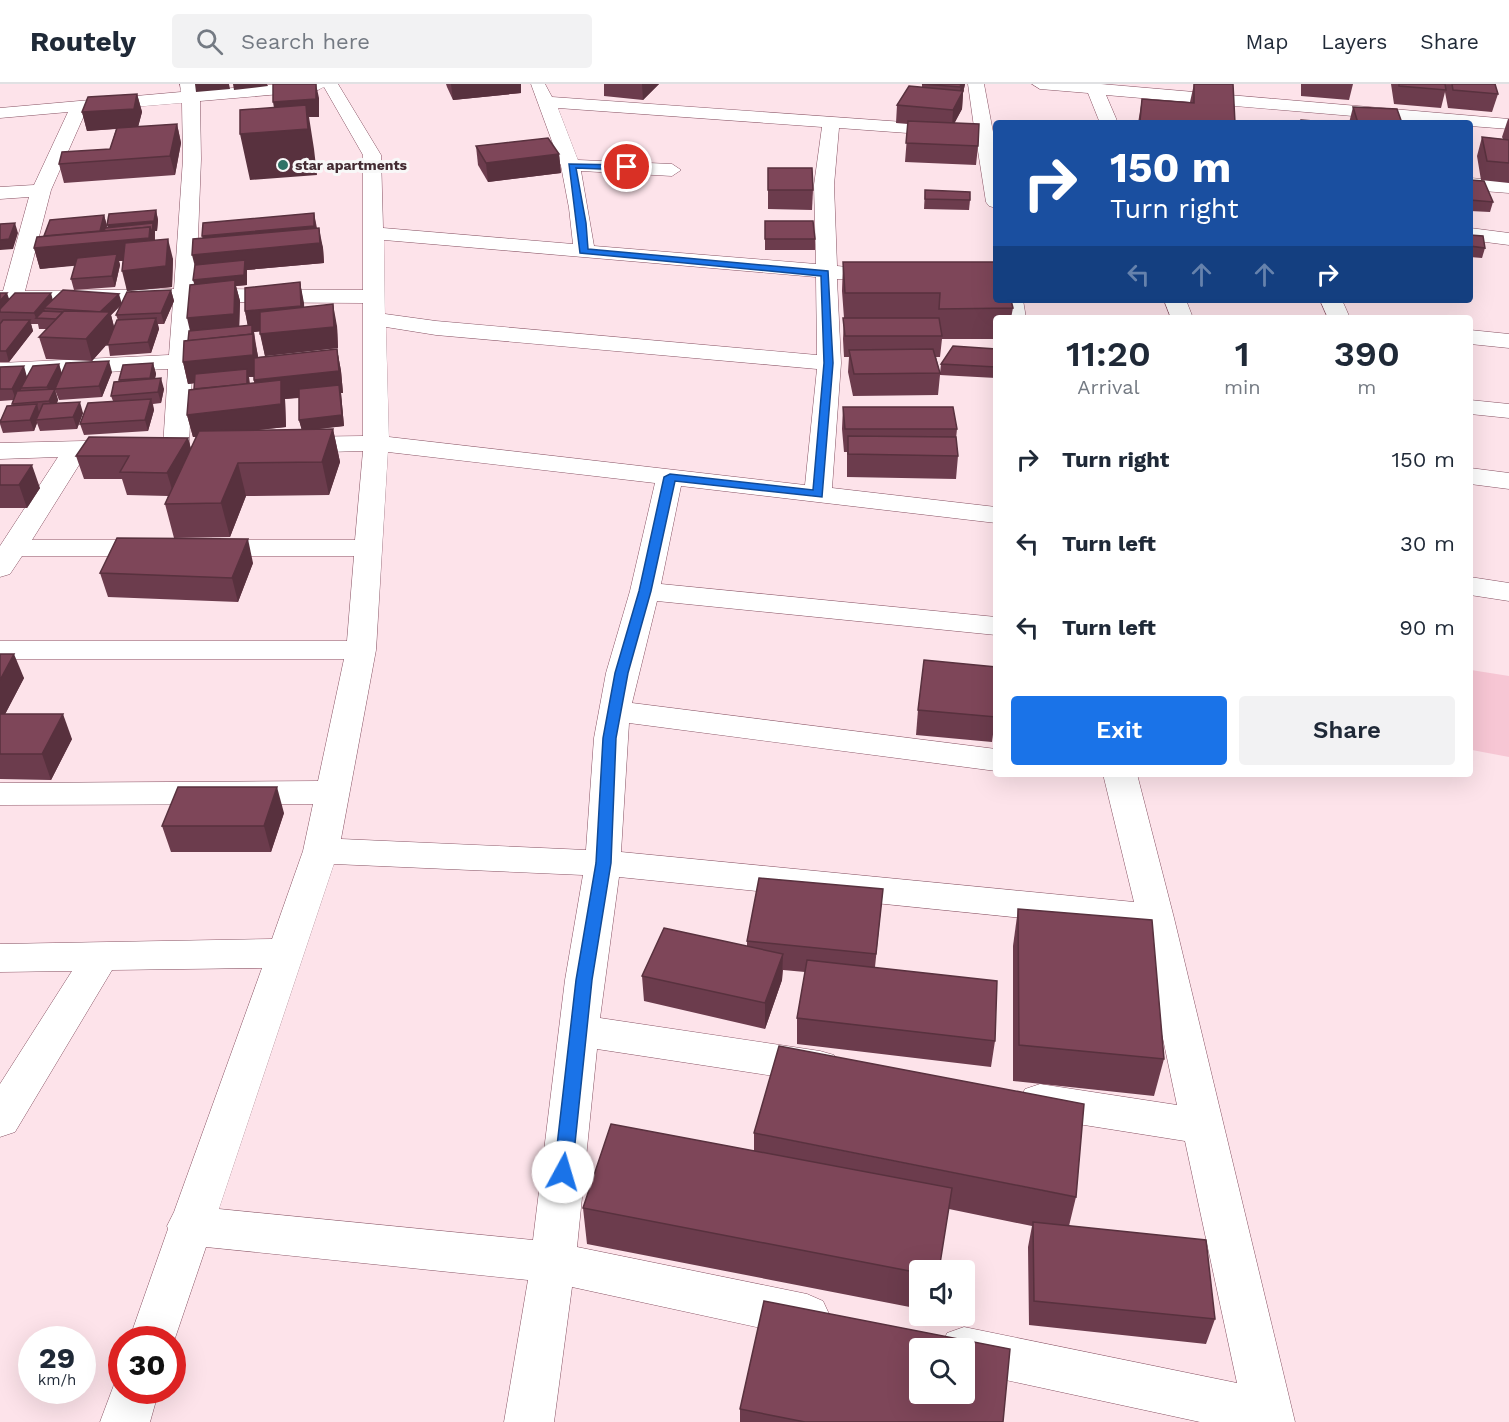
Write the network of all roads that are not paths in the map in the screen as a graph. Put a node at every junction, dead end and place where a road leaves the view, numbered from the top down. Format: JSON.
{"nodes":[{"id":1,"x":330,"y":84,"type":"edge"},
{"id":2,"x":537,"y":84,"type":"edge"},
{"id":3,"x":976,"y":84,"type":"edge"},
{"id":4,"x":1040,"y":84,"type":"edge"},
{"id":5,"x":1094,"y":86,"type":"edge"},
{"id":6,"x":189,"y":91,"type":"edge"},
{"id":7,"x":546,"y":102,"type":"junction"},
{"id":8,"x":79,"y":107,"type":"junction"},
{"id":9,"x":0,"y":113,"type":"edge"},
{"id":10,"x":1108,"y":120,"type":"edge"},
{"id":11,"x":831,"y":123,"type":"junction"},
{"id":12,"x":1509,"y":123,"type":"edge"},
{"id":13,"x":985,"y":133,"type":"junction"},
{"id":14,"x":572,"y":165,"type":"junction"},
{"id":15,"x":672,"y":170,"type":"dead end"},
{"id":16,"x":993,"y":183,"type":"edge"},
{"id":17,"x":1473,"y":183,"type":"edge"},
{"id":18,"x":1509,"y":187,"type":"edge"},
{"id":19,"x":41,"y":189,"type":"junction"},
{"id":20,"x":0,"y":193,"type":"edge"},
{"id":21,"x":373,"y":233,"type":"junction"},
{"id":22,"x":1473,"y":234,"type":"edge"},
{"id":23,"x":1509,"y":238,"type":"edge"},
{"id":24,"x":584,"y":251,"type":"junction"},
{"id":25,"x":825,"y":273,"type":"junction"},
{"id":26,"x":905,"y":278,"type":"edge"},
{"id":27,"x":186,"y":295,"type":"junction"},
{"id":28,"x":6,"y":298,"type":"edge"},
{"id":29,"x":375,"y":308,"type":"junction"},
{"id":30,"x":1473,"y":337,"type":"edge"},
{"id":31,"x":1509,"y":341,"type":"edge"},
{"id":32,"x":182,"y":361,"type":"junction"},
{"id":33,"x":829,"y":363,"type":"junction"},
{"id":34,"x":0,"y":370,"type":"edge"},
{"id":35,"x":1473,"y":407,"type":"edge"},
{"id":36,"x":1509,"y":411,"type":"edge"},
{"id":37,"x":376,"y":443,"type":"junction"},
{"id":38,"x":270,"y":445,"type":"edge"},
{"id":39,"x":76,"y":449,"type":"junction"},
{"id":40,"x":0,"y":451,"type":"edge"},
{"id":41,"x":1473,"y":476,"type":"edge"},
{"id":42,"x":670,"y":477,"type":"junction"},
{"id":43,"x":1509,"y":481,"type":"edge"},
{"id":44,"x":818,"y":494,"type":"junction"},
{"id":45,"x":993,"y":515,"type":"edge"},
{"id":46,"x":366,"y":548,"type":"junction"},
{"id":47,"x":6,"y":558,"type":"edge"},
{"id":48,"x":1473,"y":586,"type":"edge"},
{"id":49,"x":645,"y":591,"type":"junction"},
{"id":50,"x":1509,"y":592,"type":"edge"},
{"id":51,"x":993,"y":626,"type":"edge"},
{"id":52,"x":0,"y":650,"type":"edge"},
{"id":53,"x":361,"y":650,"type":"junction"},
{"id":54,"x":615,"y":711,"type":"junction"},
{"id":55,"x":993,"y":760,"type":"edge"},
{"id":56,"x":1118,"y":777,"type":"edge"},
{"id":57,"x":332,"y":792,"type":"junction"},
{"id":58,"x":0,"y":794,"type":"edge"},
{"id":59,"x":321,"y":851,"type":"junction"},
{"id":60,"x":603,"y":863,"type":"junction"},
{"id":61,"x":1156,"y":918,"type":"junction"},
{"id":62,"x":283,"y":953,"type":"junction"},
{"id":63,"x":101,"y":957,"type":"junction"},
{"id":64,"x":0,"y":958,"type":"edge"},
{"id":65,"x":578,"y":1030,"type":"junction"},
{"id":66,"x":861,"y":1074,"type":"edge"},
{"id":67,"x":1003,"y":1095,"type":"edge"},
{"id":68,"x":0,"y":1120,"type":"edge"},
{"id":69,"x":1203,"y":1126,"type":"junction"},
{"id":70,"x":189,"y":1226,"type":"junction"},
{"id":71,"x":552,"y":1262,"type":"junction"},
{"id":72,"x":844,"y":1324,"type":"edge"},
{"id":73,"x":157,"y":1326,"type":"edge"},
{"id":74,"x":975,"y":1351,"type":"edge"},
{"id":75,"x":131,"y":1404,"type":"edge"},
{"id":76,"x":1269,"y":1418,"type":"edge"},
{"id":77,"x":125,"y":1422,"type":"edge"},
{"id":78,"x":529,"y":1422,"type":"edge"}],
"edges":[{"from":1,"to":6,"type":"street"},
{"from":1,"to":21,"type":"street"},
{"from":2,"to":7,"type":"street"},
{"from":3,"to":13,"type":"street"},
{"from":4,"to":5,"type":"street"},
{"from":5,"to":10,"type":"street"},
{"from":5,"to":12,"type":"street"},
{"from":6,"to":8,"type":"street"},
{"from":6,"to":27,"type":"street"},
{"from":7,"to":11,"type":"street"},
{"from":7,"to":14,"type":"street"},
{"from":8,"to":9,"type":"street"},
{"from":8,"to":19,"type":"street"},
{"from":11,"to":13,"type":"street"},
{"from":11,"to":25,"type":"street"},
{"from":13,"to":16,"type":"street"},
{"from":14,"to":15,"type":"street"},
{"from":14,"to":24,"type":"street"},
{"from":17,"to":18,"type":"street"},
{"from":19,"to":20,"type":"street"},
{"from":19,"to":28,"type":"street"},
{"from":21,"to":24,"type":"street"},
{"from":21,"to":29,"type":"street"},
{"from":22,"to":23,"type":"street"},
{"from":24,"to":25,"type":"street"},
{"from":25,"to":26,"type":"street"},
{"from":25,"to":33,"type":"street"},
{"from":27,"to":28,"type":"street"},
{"from":27,"to":29,"type":"street"},
{"from":27,"to":32,"type":"street"},
{"from":29,"to":33,"type":"street"},
{"from":29,"to":37,"type":"street"},
{"from":30,"to":31,"type":"street"},
{"from":32,"to":34,"type":"street"},
{"from":32,"to":39,"type":"street"},
{"from":33,"to":44,"type":"street"},
{"from":35,"to":36,"type":"street"},
{"from":37,"to":38,"type":"street"},
{"from":37,"to":42,"type":"street"},
{"from":37,"to":46,"type":"street"},
{"from":39,"to":40,"type":"street"},
{"from":39,"to":47,"type":"street"},
{"from":41,"to":43,"type":"street"},
{"from":42,"to":44,"type":"street"},
{"from":42,"to":49,"type":"street"},
{"from":44,"to":45,"type":"street"},
{"from":46,"to":47,"type":"street"},
{"from":46,"to":53,"type":"street"},
{"from":48,"to":50,"type":"street"},
{"from":49,"to":51,"type":"street"},
{"from":49,"to":54,"type":"street"},
{"from":52,"to":53,"type":"street"},
{"from":53,"to":57,"type":"street"},
{"from":54,"to":55,"type":"street"},
{"from":54,"to":60,"type":"street"},
{"from":56,"to":61,"type":"street"},
{"from":57,"to":58,"type":"street"},
{"from":57,"to":59,"type":"street"},
{"from":59,"to":60,"type":"street"},
{"from":59,"to":62,"type":"street"},
{"from":60,"to":61,"type":"street"},
{"from":60,"to":65,"type":"street"},
{"from":61,"to":69,"type":"street"},
{"from":62,"to":63,"type":"street"},
{"from":62,"to":70,"type":"street"},
{"from":63,"to":64,"type":"street"},
{"from":63,"to":68,"type":"street"},
{"from":65,"to":66,"type":"street"},
{"from":65,"to":71,"type":"street"},
{"from":67,"to":69,"type":"street"},
{"from":69,"to":76,"type":"street"},
{"from":70,"to":71,"type":"street"},
{"from":70,"to":73,"type":"street"},
{"from":71,"to":72,"type":"street"},
{"from":71,"to":78,"type":"street"},
{"from":74,"to":76,"type":"street"},
{"from":75,"to":77,"type":"street"}]}
